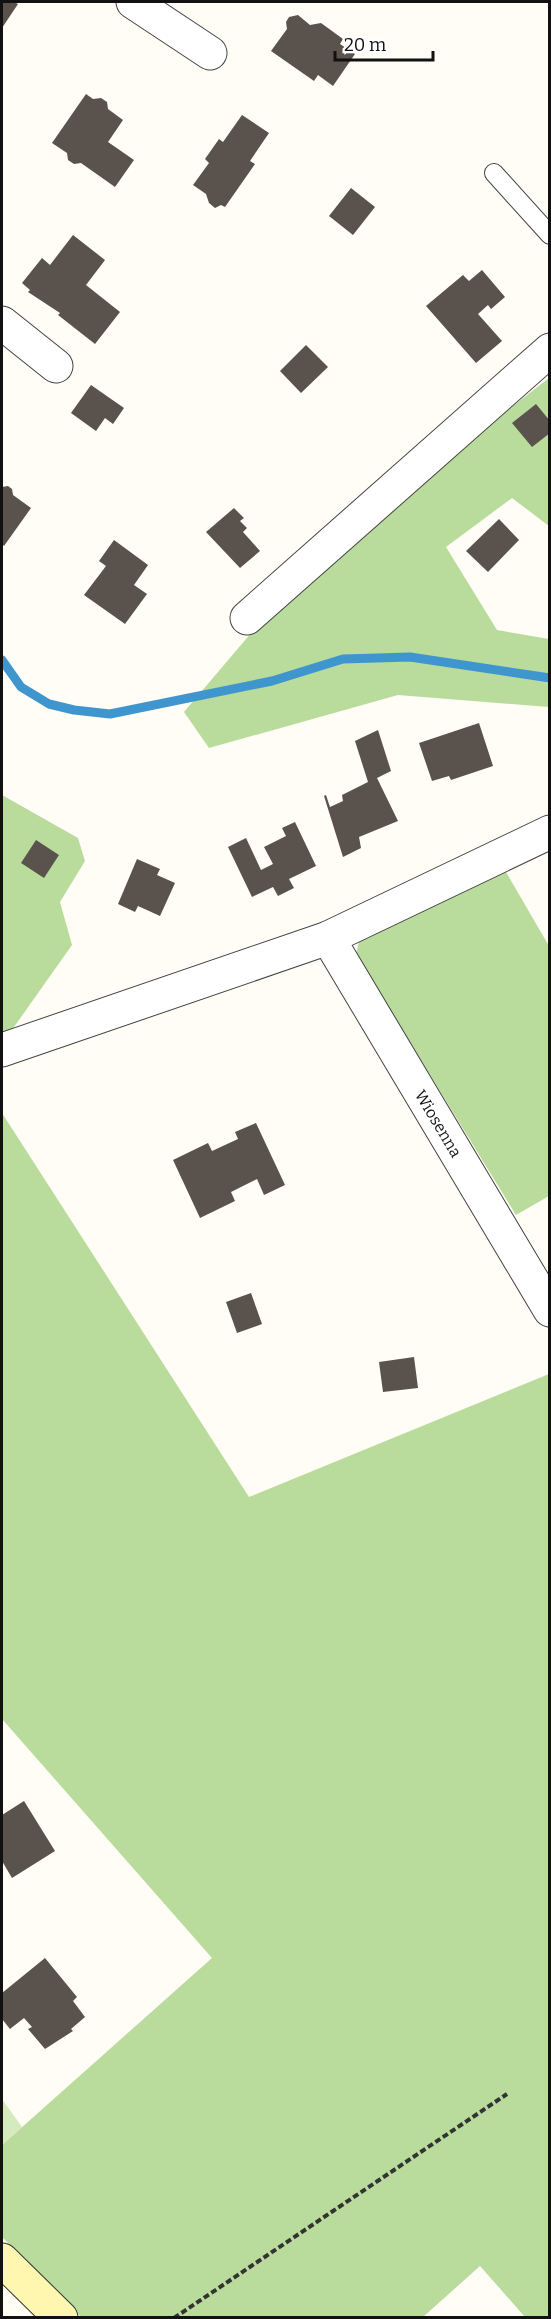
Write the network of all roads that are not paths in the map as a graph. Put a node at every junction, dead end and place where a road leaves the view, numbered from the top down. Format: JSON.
{"nodes":[{"id":1,"x":133,"y":2,"type":"edge"},
{"id":2,"x":210,"y":53,"type":"dead end"},
{"id":3,"x":494,"y":172,"type":"dead end"},
{"id":4,"x":549,"y":235,"type":"edge"},
{"id":5,"x":2,"y":323,"type":"edge"},
{"id":6,"x":549,"y":350,"type":"edge"},
{"id":7,"x":56,"y":366,"type":"dead end"},
{"id":8,"x":247,"y":618,"type":"dead end"},
{"id":9,"x":549,"y":832,"type":"edge"},
{"id":10,"x":328,"y":938,"type":"junction"},
{"id":11,"x":2,"y":1050,"type":"edge"},
{"id":12,"x":549,"y":1310,"type":"edge"},
{"id":13,"x":2,"y":2260,"type":"edge"},
{"id":14,"x":61,"y":2318,"type":"edge"}],
"edges":[{"from":1,"to":2,"type":"street"},
{"from":3,"to":4,"type":"lane"},
{"from":5,"to":7,"type":"street"},
{"from":6,"to":8,"type":"street"},
{"from":9,"to":10,"type":"street"},
{"from":10,"to":11,"type":"street"},
{"from":10,"to":12,"type":"street","name":"Wiosenna"},
{"from":13,"to":14,"type":"street"}]}
